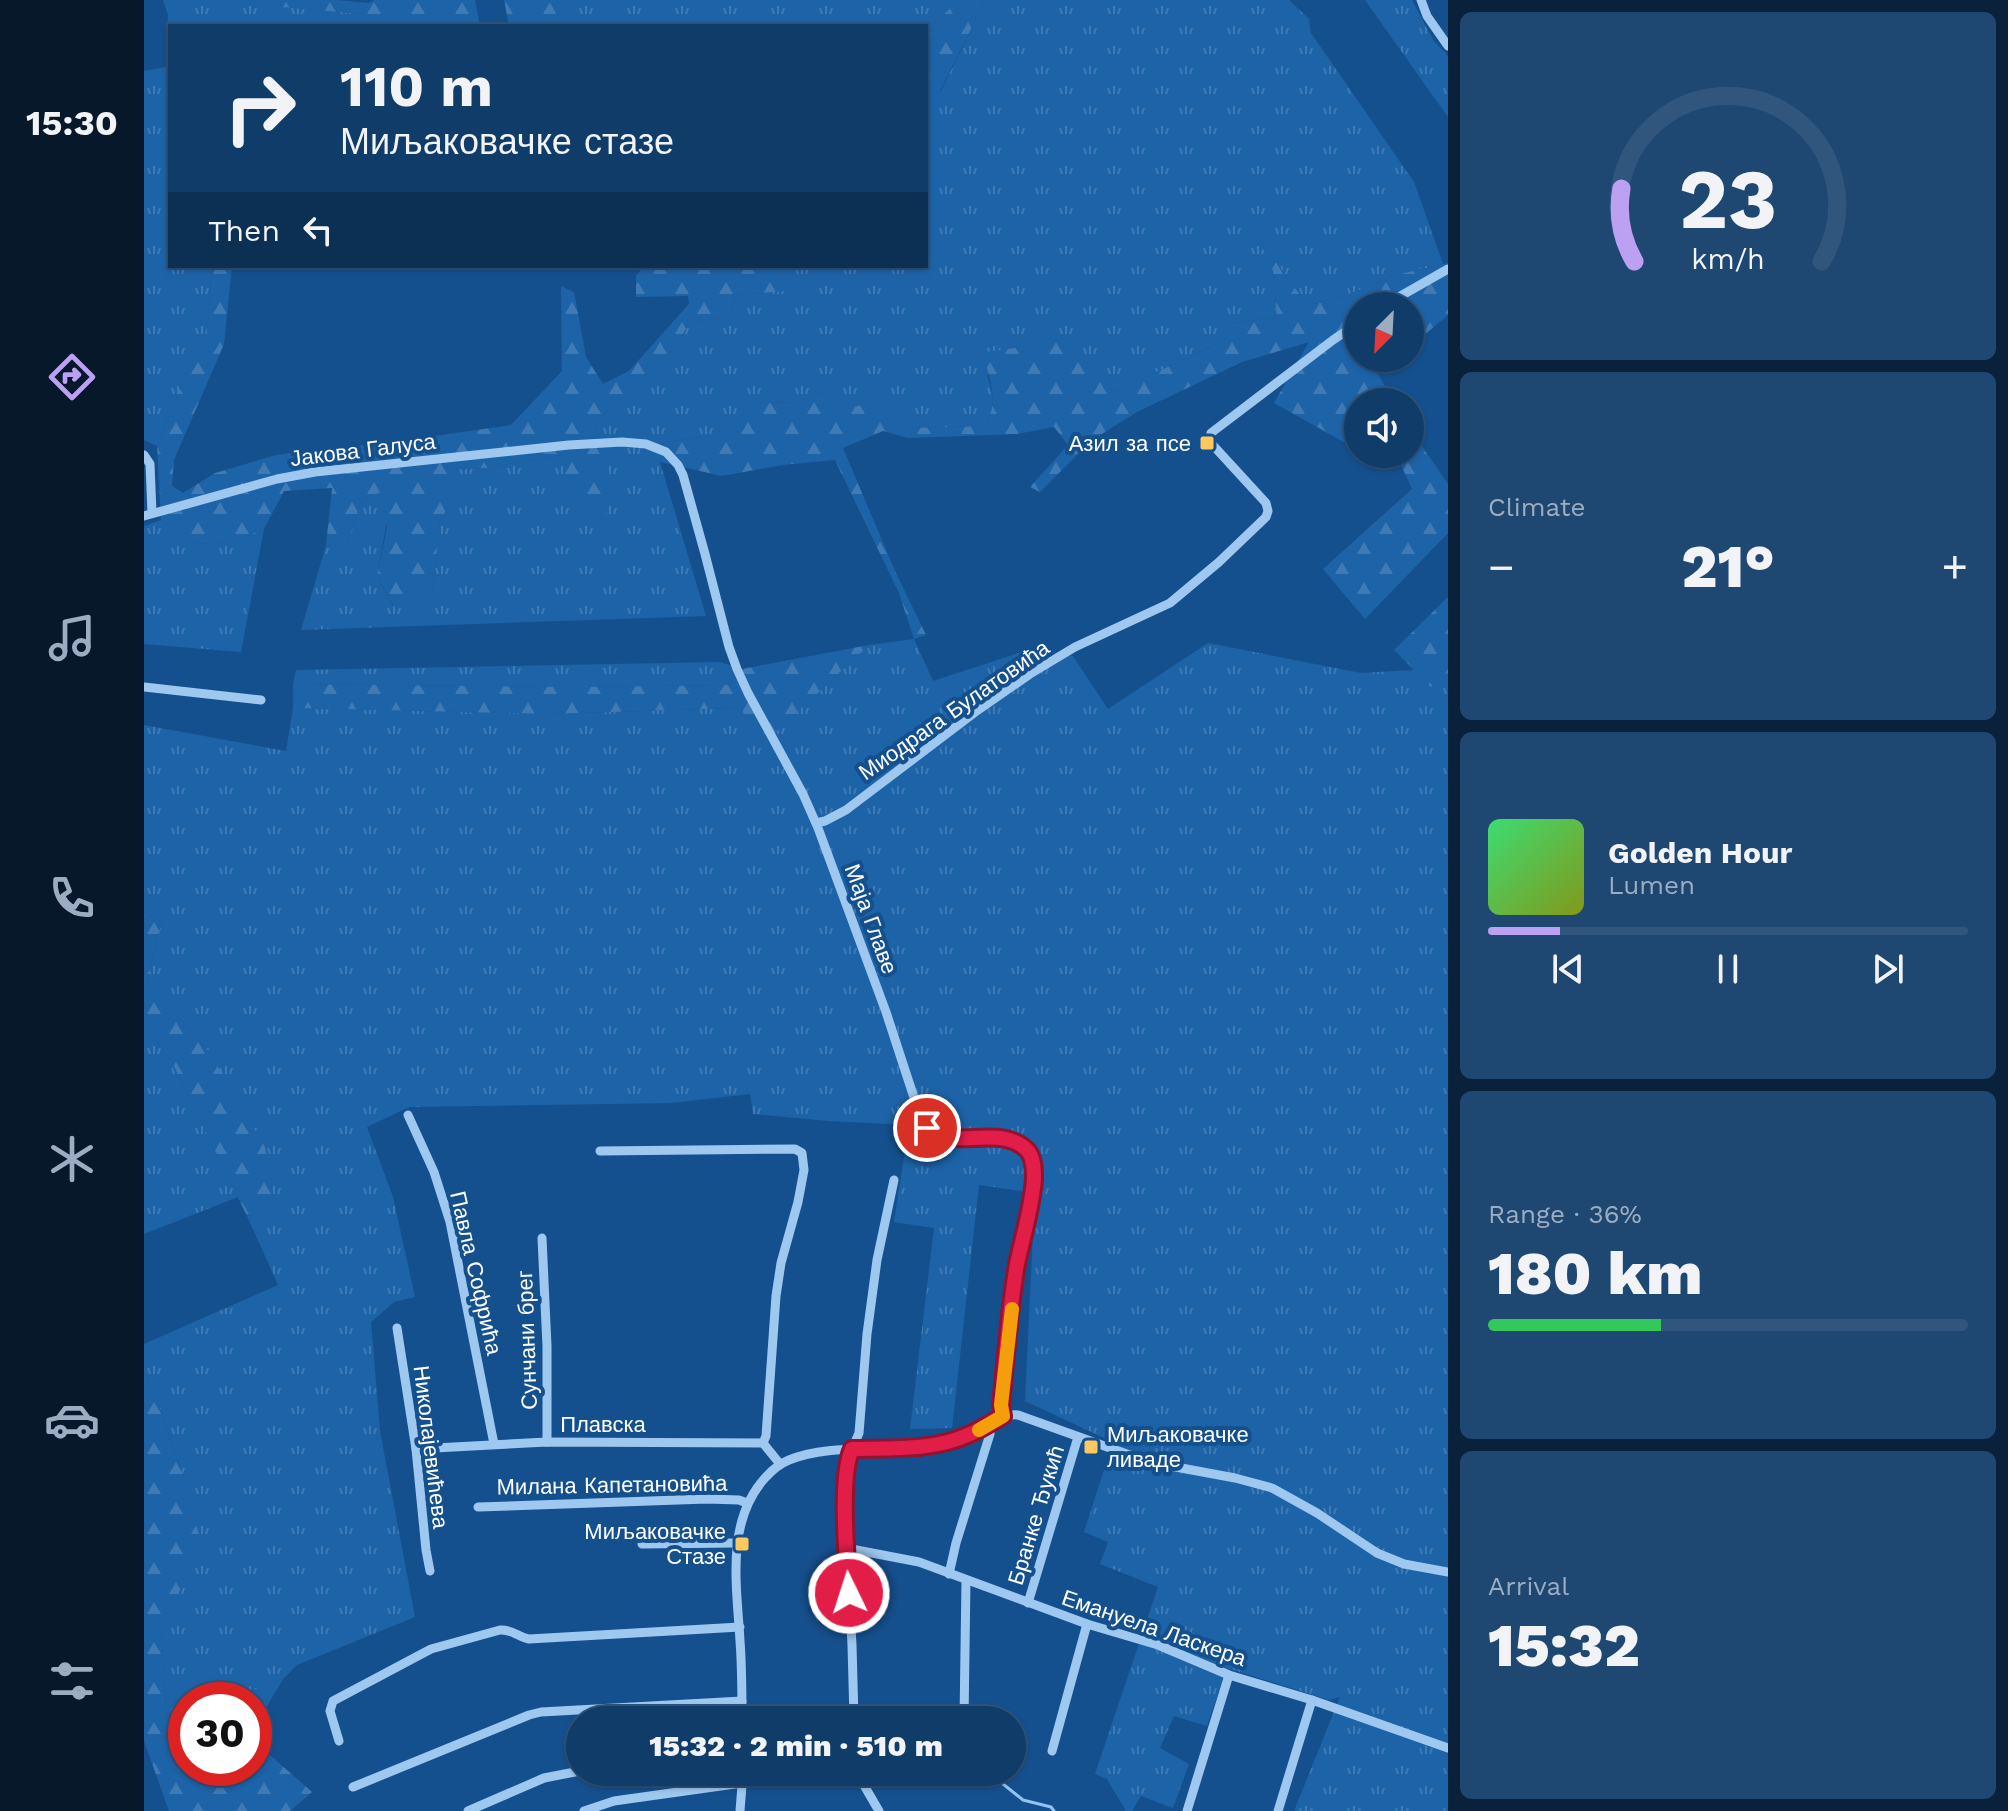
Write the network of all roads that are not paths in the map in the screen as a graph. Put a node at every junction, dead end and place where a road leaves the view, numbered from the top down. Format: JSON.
{"nodes":[{"id":1,"x":1421,"y":0,"type":"edge"},
{"id":2,"x":1448,"y":46,"type":"edge"},
{"id":3,"x":1448,"y":269,"type":"edge"},
{"id":4,"x":1408,"y":292,"type":"edge"},
{"id":5,"x":1344,"y":333,"type":"edge"},
{"id":6,"x":590,"y":444,"type":"joint"},
{"id":7,"x":144,"y":455,"type":"edge"},
{"id":8,"x":148,"y":514,"type":"edge"},
{"id":9,"x":144,"y":687,"type":"edge"},
{"id":10,"x":261,"y":700,"type":"dead end"},
{"id":11,"x":816,"y":823,"type":"junction"},
{"id":12,"x":408,"y":1115,"type":"dead end"},
{"id":13,"x":600,"y":1151,"type":"dead end"},
{"id":14,"x":894,"y":1180,"type":"dead end"},
{"id":15,"x":542,"y":1238,"type":"dead end"},
{"id":16,"x":397,"y":1328,"type":"dead end"},
{"id":17,"x":1003,"y":1416,"type":"junction"},
{"id":18,"x":990,"y":1423,"type":"junction"},
{"id":19,"x":1078,"y":1437,"type":"junction"},
{"id":20,"x":547,"y":1442,"type":"junction"},
{"id":21,"x":763,"y":1443,"type":"junction"},
{"id":22,"x":494,"y":1444,"type":"junction"},
{"id":23,"x":416,"y":1449,"type":"junction"},
{"id":24,"x":852,"y":1449,"type":"junction"},
{"id":25,"x":780,"y":1464,"type":"junction"},
{"id":26,"x":747,"y":1503,"type":"junction"},
{"id":27,"x":478,"y":1507,"type":"dead end"},
{"id":28,"x":737,"y":1543,"type":"junction"},
{"id":29,"x":642,"y":1544,"type":"dead end"},
{"id":30,"x":846,"y":1548,"type":"junction"},
{"id":31,"x":430,"y":1571,"type":"dead end"},
{"id":32,"x":1448,"y":1572,"type":"edge"},
{"id":33,"x":949,"y":1574,"type":"junction"},
{"id":34,"x":966,"y":1580,"type":"junction"},
{"id":35,"x":1028,"y":1603,"type":"junction"},
{"id":36,"x":1087,"y":1624,"type":"junction"},
{"id":37,"x":740,"y":1627,"type":"junction"},
{"id":38,"x":1229,"y":1675,"type":"junction"},
{"id":39,"x":1312,"y":1700,"type":"junction"},
{"id":40,"x":742,"y":1701,"type":"junction"},
{"id":41,"x":742,"y":1706,"type":"edge"},
{"id":42,"x":854,"y":1706,"type":"edge"},
{"id":43,"x":964,"y":1706,"type":"edge"},
{"id":44,"x":339,"y":1741,"type":"dead end"},
{"id":45,"x":1448,"y":1748,"type":"edge"},
{"id":46,"x":1052,"y":1751,"type":"dead end"},
{"id":47,"x":566,"y":1774,"type":"edge"},
{"id":48,"x":694,"y":1786,"type":"edge"},
{"id":49,"x":741,"y":1786,"type":"edge"},
{"id":50,"x":865,"y":1786,"type":"edge"},
{"id":51,"x":353,"y":1787,"type":"dead end"},
{"id":52,"x":468,"y":1811,"type":"edge"},
{"id":53,"x":584,"y":1811,"type":"edge"},
{"id":54,"x":740,"y":1811,"type":"edge"},
{"id":55,"x":879,"y":1811,"type":"edge"},
{"id":56,"x":1187,"y":1811,"type":"edge"},
{"id":57,"x":1278,"y":1811,"type":"edge"}],
"edges":[{"from":1,"to":2,"type":"street"},
{"from":3,"to":4,"type":"street"},
{"from":5,"to":11,"type":"street","name":"Миодрага Булатовића"},
{"from":6,"to":8,"type":"street","name":"Јакова Галуса"},
{"from":6,"to":11,"type":"street","name":"Маја Главе"},
{"from":7,"to":8,"type":"street"},
{"from":9,"to":10,"type":"street"},
{"from":11,"to":17,"type":"street","name":"Маја Главе"},
{"from":12,"to":22,"type":"street","name":"Павла Софрића"},
{"from":13,"to":21,"type":"street"},
{"from":14,"to":24,"type":"street"},
{"from":15,"to":20,"type":"street","name":"Сунчани брег"},
{"from":16,"to":23,"type":"street","name":"Николајевићева"},
{"from":17,"to":18,"type":"street"},
{"from":17,"to":19,"type":"street"},
{"from":18,"to":24,"type":"street"},
{"from":18,"to":33,"type":"street"},
{"from":19,"to":32,"type":"street"},
{"from":19,"to":35,"type":"street","name":"Бранке Ђукић"},
{"from":20,"to":21,"type":"street","name":"Плавска"},
{"from":20,"to":22,"type":"street","name":"Плавска"},
{"from":21,"to":25,"type":"street"},
{"from":22,"to":23,"type":"street","name":"Плавска"},
{"from":23,"to":31,"type":"street","name":"Николајевићева"},
{"from":24,"to":25,"type":"street"},
{"from":24,"to":30,"type":"street"},
{"from":25,"to":26,"type":"street"},
{"from":26,"to":27,"type":"street","name":"Милана Капетановића"},
{"from":26,"to":28,"type":"street"},
{"from":28,"to":29,"type":"street"},
{"from":28,"to":37,"type":"street"},
{"from":30,"to":33,"type":"street","name":"Емануела Ласкера"},
{"from":30,"to":42,"type":"street"},
{"from":33,"to":34,"type":"street","name":"Емануела Ласкера"},
{"from":34,"to":35,"type":"street","name":"Емануела Ласкера"},
{"from":34,"to":43,"type":"street"},
{"from":35,"to":36,"type":"street","name":"Емануела Ласкера"},
{"from":36,"to":38,"type":"street","name":"Емануела Ласкера"},
{"from":36,"to":46,"type":"street"},
{"from":37,"to":40,"type":"street"},
{"from":37,"to":44,"type":"street"},
{"from":38,"to":39,"type":"street","name":"Емануела Ласкера"},
{"from":38,"to":56,"type":"street"},
{"from":39,"to":45,"type":"street","name":"Емануела Ласкера"},
{"from":39,"to":57,"type":"street"},
{"from":40,"to":41,"type":"street"},
{"from":40,"to":51,"type":"street"},
{"from":47,"to":52,"type":"street"},
{"from":48,"to":53,"type":"street"},
{"from":49,"to":54,"type":"street"},
{"from":50,"to":55,"type":"street"}]}
